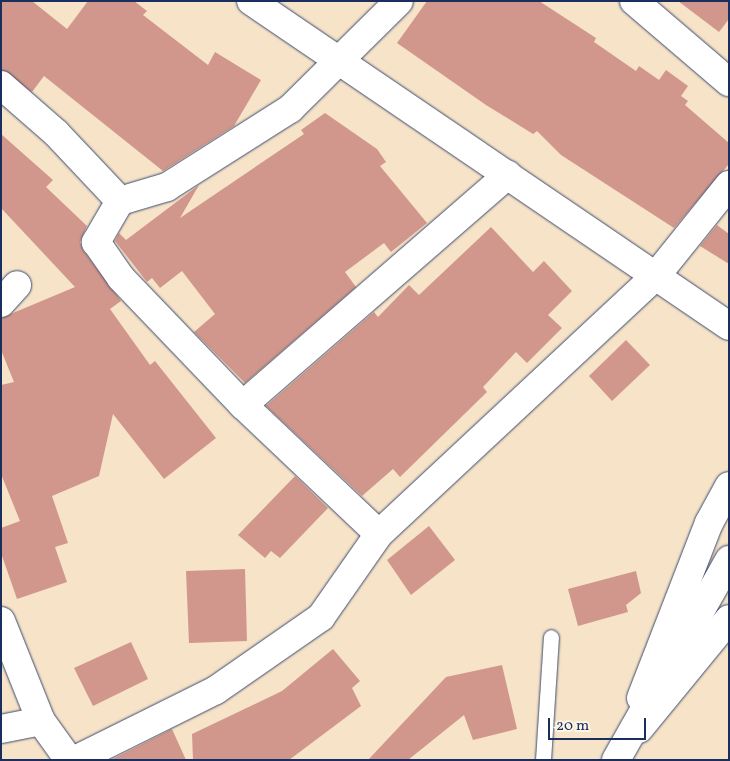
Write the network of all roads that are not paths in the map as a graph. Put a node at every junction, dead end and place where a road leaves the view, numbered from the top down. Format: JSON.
{"nodes":[{"id":1,"x":251,"y":1,"type":"edge"},
{"id":2,"x":399,"y":1,"type":"edge"},
{"id":3,"x":634,"y":1,"type":"edge"},
{"id":4,"x":336,"y":59,"type":"junction"},
{"id":5,"x":729,"y":82,"type":"edge"},
{"id":6,"x":1,"y":85,"type":"edge"},
{"id":7,"x":508,"y":175,"type":"junction"},
{"id":8,"x":729,"y":185,"type":"edge"},
{"id":9,"x":120,"y":200,"type":"junction"},
{"id":10,"x":655,"y":277,"type":"junction"},
{"id":11,"x":729,"y":326,"type":"edge"},
{"id":12,"x":243,"y":404,"type":"junction"},
{"id":13,"x":729,"y":486,"type":"edge"},
{"id":14,"x":379,"y":534,"type":"junction"},
{"id":15,"x":729,"y":560,"type":"edge"},
{"id":16,"x":729,"y":619,"type":"edge"},
{"id":17,"x":1,"y":621,"type":"edge"},
{"id":18,"x":551,"y":637,"type":"dead end"},
{"id":19,"x":41,"y":721,"type":"junction"},
{"id":20,"x":1,"y":729,"type":"edge"},
{"id":21,"x":619,"y":753,"type":"edge"},
{"id":22,"x":69,"y":760,"type":"edge"},
{"id":23,"x":75,"y":760,"type":"edge"},
{"id":24,"x":543,"y":760,"type":"edge"}],
"edges":[{"from":1,"to":4,"type":"street"},
{"from":2,"to":4,"type":"street"},
{"from":3,"to":5,"type":"street"},
{"from":4,"to":7,"type":"street"},
{"from":4,"to":9,"type":"street"},
{"from":6,"to":9,"type":"street"},
{"from":7,"to":10,"type":"street"},
{"from":7,"to":12,"type":"street"},
{"from":8,"to":10,"type":"street"},
{"from":9,"to":12,"type":"street"},
{"from":10,"to":11,"type":"street"},
{"from":10,"to":14,"type":"street"},
{"from":12,"to":14,"type":"street"},
{"from":13,"to":21,"type":"street"},
{"from":14,"to":23,"type":"street"},
{"from":15,"to":21,"type":"street"},
{"from":16,"to":21,"type":"street"},
{"from":17,"to":19,"type":"street"},
{"from":18,"to":24,"type":"lane"},
{"from":19,"to":20,"type":"street"},
{"from":19,"to":22,"type":"street"}]}
